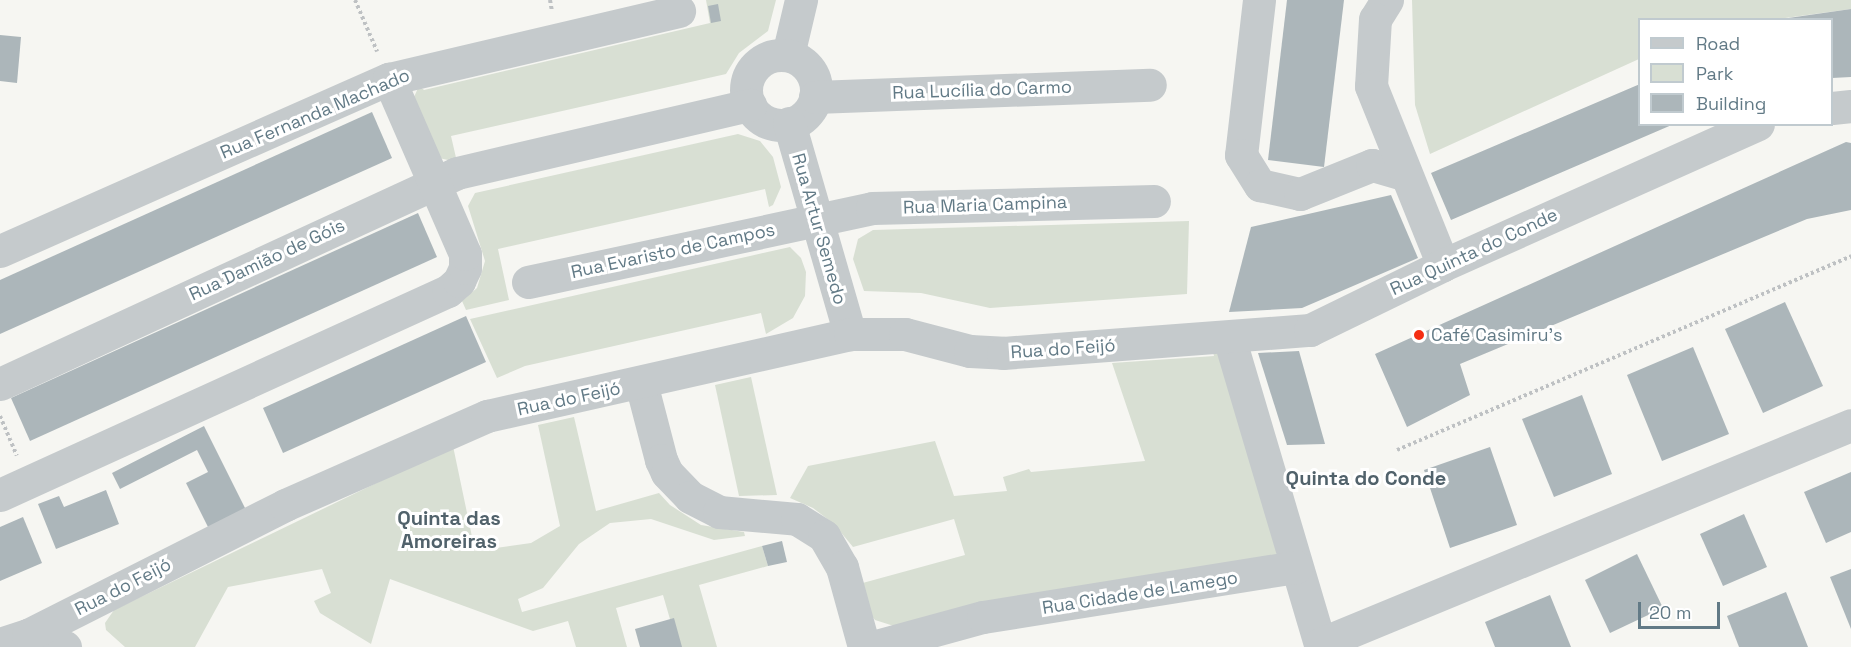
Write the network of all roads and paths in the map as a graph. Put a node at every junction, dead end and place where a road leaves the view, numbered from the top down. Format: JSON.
{"nodes":[{"id":1,"x":356,"y":0,"type":"edge"},
{"id":2,"x":801,"y":0,"type":"edge"},
{"id":3,"x":1259,"y":0,"type":"edge"},
{"id":4,"x":1387,"y":0,"type":"edge"},
{"id":5,"x":679,"y":10,"type":"dead end"},
{"id":6,"x":788,"y":56,"type":"junction"},
{"id":7,"x":389,"y":79,"type":"junction"},
{"id":8,"x":1150,"y":86,"type":"dead end"},
{"id":9,"x":815,"y":97,"type":"junction"},
{"id":10,"x":750,"y":105,"type":"junction"},
{"id":11,"x":1851,"y":106,"type":"edge"},
{"id":12,"x":1833,"y":108,"type":"edge"},
{"id":13,"x":789,"y":123,"type":"junction"},
{"id":14,"x":1754,"y":126,"type":"edge"},
{"id":15,"x":1404,"y":174,"type":"junction"},
{"id":16,"x":432,"y":183,"type":"junction"},
{"id":17,"x":1154,"y":201,"type":"dead end"},
{"id":18,"x":817,"y":220,"type":"junction"},
{"id":19,"x":0,"y":251,"type":"edge"},
{"id":20,"x":1851,"y":256,"type":"edge"},
{"id":21,"x":1443,"y":265,"type":"junction"},
{"id":22,"x":528,"y":282,"type":"dead end"},
{"id":23,"x":850,"y":334,"type":"junction"},
{"id":24,"x":1229,"y":337,"type":"junction"},
{"id":25,"x":1181,"y":341,"type":"joint"},
{"id":26,"x":641,"y":383,"type":"junction"},
{"id":27,"x":0,"y":384,"type":"edge"},
{"id":28,"x":0,"y":416,"type":"edge"},
{"id":29,"x":1851,"y":425,"type":"edge"},
{"id":30,"x":1397,"y":450,"type":"dead end"},
{"id":31,"x":14,"y":488,"type":"edge"},
{"id":32,"x":1296,"y":567,"type":"junction"},
{"id":33,"x":14,"y":639,"type":"edge"},
{"id":34,"x":1320,"y":645,"type":"edge"},
{"id":35,"x":65,"y":647,"type":"edge"},
{"id":36,"x":864,"y":647,"type":"edge"},
{"id":37,"x":873,"y":647,"type":"edge"}],
"edges":[{"from":1,"to":7,"type":"path"},
{"from":2,"to":6,"type":"street"},
{"from":3,"to":15,"type":"street"},
{"from":4,"to":15,"type":"street"},
{"from":5,"to":7,"type":"street","name":"Rua Fernanda Machado"},
{"from":6,"to":9,"type":"street"},
{"from":6,"to":10,"type":"street"},
{"from":7,"to":16,"type":"street"},
{"from":7,"to":19,"type":"street","name":"Rua Fernanda Machado"},
{"from":8,"to":9,"type":"street","name":"Rua Lucília do Carmo"},
{"from":9,"to":13,"type":"street"},
{"from":10,"to":13,"type":"street"},
{"from":10,"to":16,"type":"street"},
{"from":11,"to":12,"type":"street"},
{"from":13,"to":18,"type":"street","name":"Rua Artur Semedo"},
{"from":14,"to":21,"type":"street","name":"Rua Quinta do Conde"},
{"from":15,"to":21,"type":"street"},
{"from":16,"to":27,"type":"street","name":"Rua Damião de Góis"},
{"from":16,"to":31,"type":"street"},
{"from":17,"to":18,"type":"street","name":"Rua Maria Campina"},
{"from":18,"to":22,"type":"street","name":"Rua Evaristo de Campos"},
{"from":18,"to":23,"type":"street","name":"Rua Artur Semedo"},
{"from":20,"to":30,"type":"path"},
{"from":21,"to":24,"type":"street","name":"Rua Quinta do Conde"},
{"from":23,"to":25,"type":"street","name":"Rua do Feijó"},
{"from":23,"to":26,"type":"street","name":"Rua do Feijó"},
{"from":24,"to":25,"type":"street","name":"Rua Quinta do Conde"},
{"from":24,"to":32,"type":"street"},
{"from":26,"to":33,"type":"street","name":"Rua do Feijó"},
{"from":26,"to":36,"type":"street"},
{"from":28,"to":31,"type":"path"},
{"from":29,"to":34,"type":"street"},
{"from":32,"to":34,"type":"street"},
{"from":32,"to":37,"type":"street","name":"Rua Cidade de Lamego"},
{"from":33,"to":35,"type":"street"}]}
